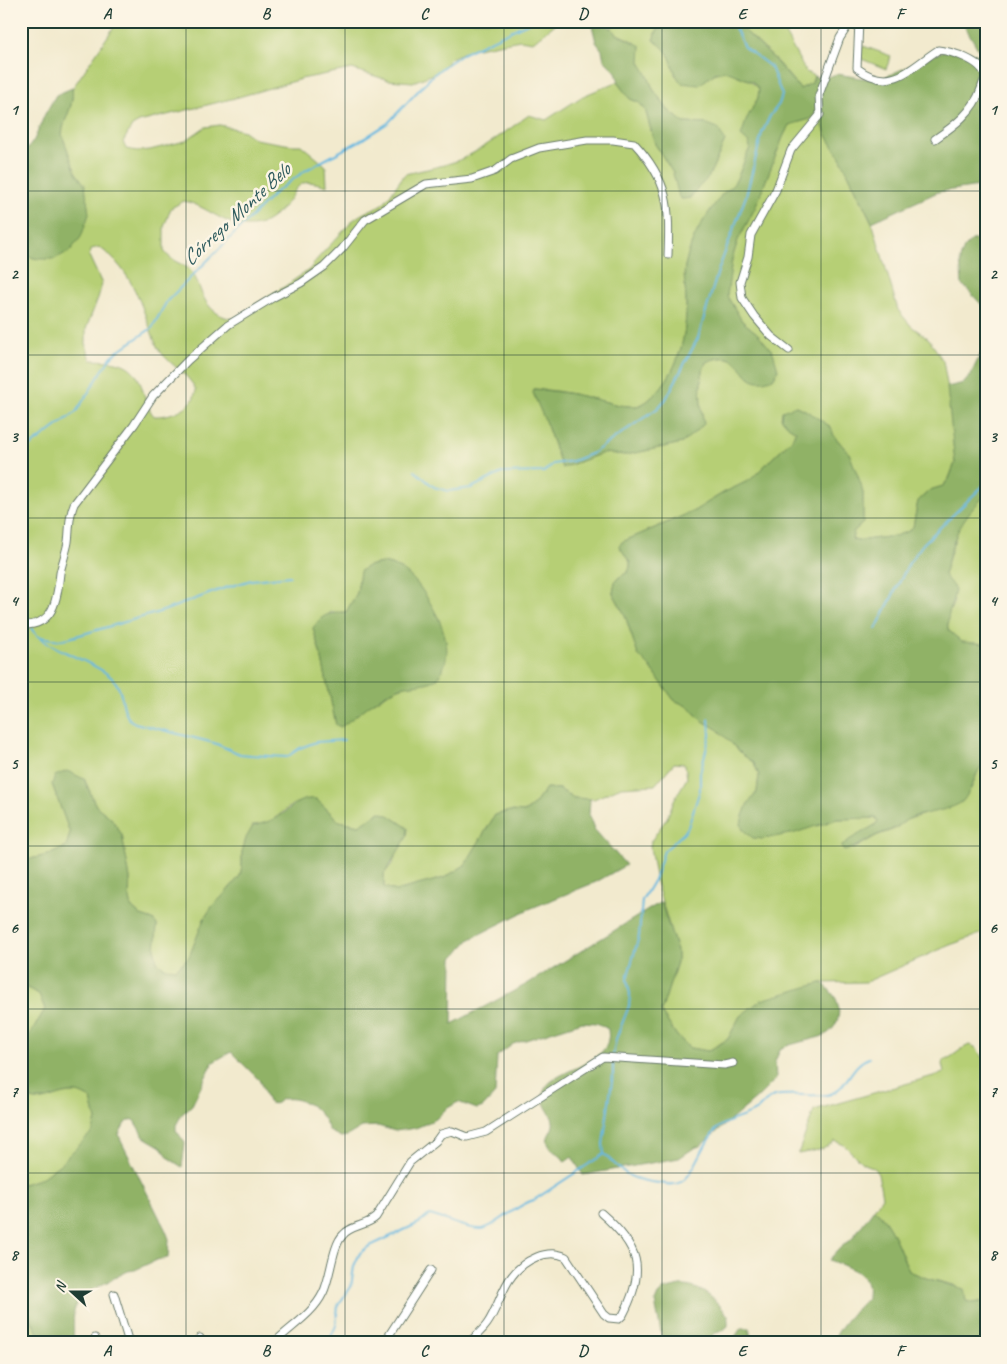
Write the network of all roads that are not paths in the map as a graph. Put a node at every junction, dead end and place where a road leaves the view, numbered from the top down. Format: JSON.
{"nodes":[{"id":1,"x":851,"y":21,"type":"edge"},
{"id":2,"x":859,"y":21,"type":"edge"},
{"id":3,"x":935,"y":138,"type":"dead end"},
{"id":4,"x":668,"y":255,"type":"dead end"},
{"id":5,"x":789,"y":350,"type":"dead end"},
{"id":6,"x":21,"y":625,"type":"edge"},
{"id":7,"x":733,"y":1063,"type":"dead end"},
{"id":8,"x":601,"y":1213,"type":"dead end"},
{"id":9,"x":431,"y":1270,"type":"dead end"},
{"id":10,"x":114,"y":1294,"type":"dead end"},
{"id":11,"x":129,"y":1343,"type":"edge"},
{"id":12,"x":274,"y":1343,"type":"edge"},
{"id":13,"x":384,"y":1343,"type":"edge"},
{"id":14,"x":468,"y":1343,"type":"edge"}],
"edges":[{"from":1,"to":5,"type":"street"},
{"from":2,"to":3,"type":"street"},
{"from":4,"to":6,"type":"street"},
{"from":7,"to":12,"type":"street"},
{"from":8,"to":14,"type":"street"},
{"from":9,"to":13,"type":"street"},
{"from":10,"to":11,"type":"street"}]}
